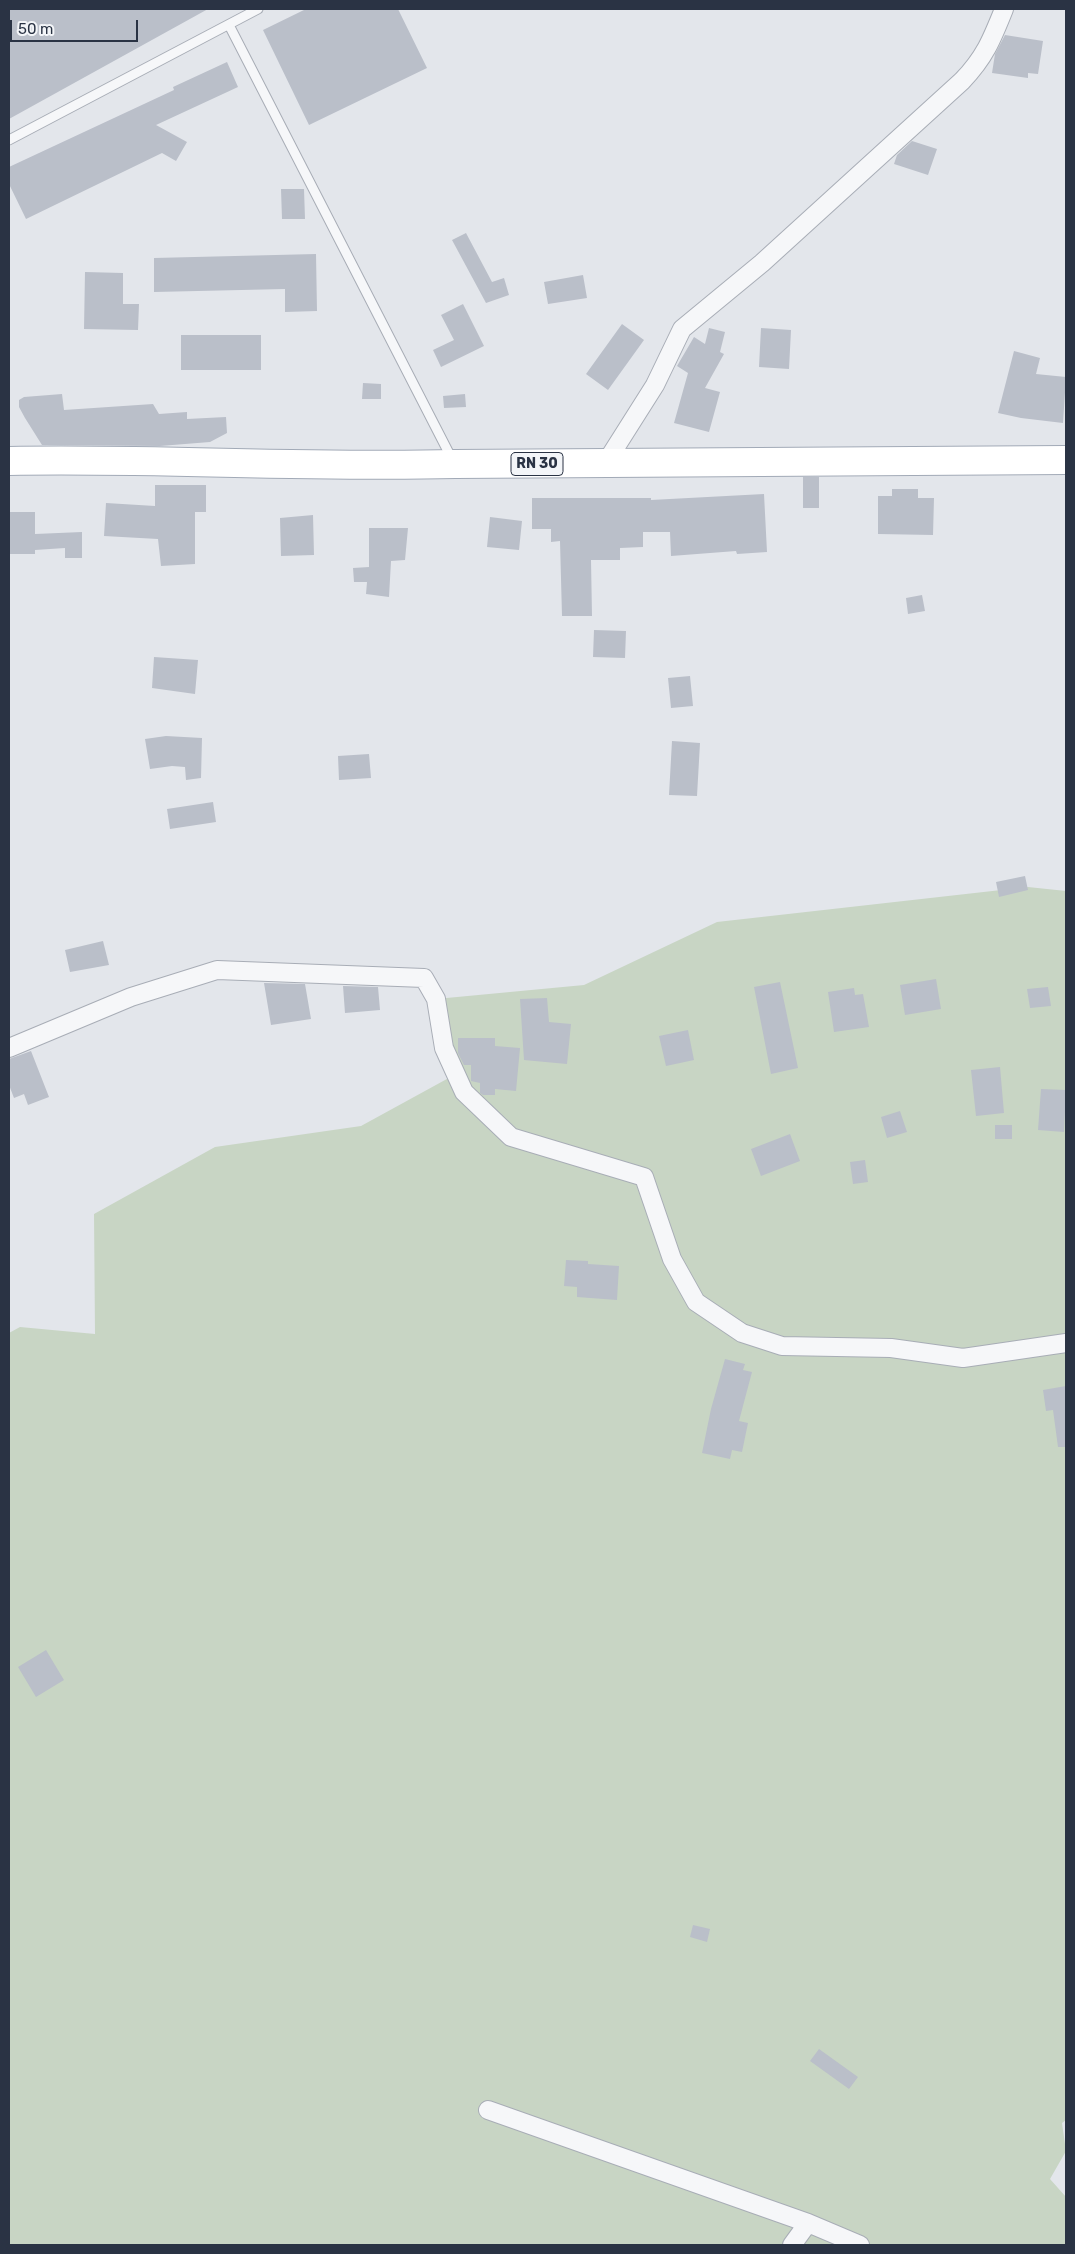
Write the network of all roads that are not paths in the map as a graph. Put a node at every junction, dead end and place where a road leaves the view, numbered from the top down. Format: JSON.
{"nodes":[{"id":1,"x":258,"y":9,"type":"edge"},
{"id":2,"x":1004,"y":9,"type":"edge"},
{"id":3,"x":229,"y":26,"type":"junction"},
{"id":4,"x":9,"y":140,"type":"edge"},
{"id":5,"x":9,"y":460,"type":"edge"},
{"id":6,"x":1066,"y":460,"type":"edge"},
{"id":7,"x":454,"y":464,"type":"junction"},
{"id":8,"x":605,"y":464,"type":"junction"},
{"id":9,"x":9,"y":1048,"type":"edge"},
{"id":10,"x":1066,"y":1343,"type":"edge"},
{"id":11,"x":488,"y":2110,"type":"dead end"},
{"id":12,"x":808,"y":2223,"type":"junction"},
{"id":13,"x":792,"y":2245,"type":"edge"},
{"id":14,"x":860,"y":2245,"type":"edge"}],
"edges":[{"from":1,"to":3,"type":"lane"},
{"from":2,"to":8,"type":"street"},
{"from":3,"to":4,"type":"lane"},
{"from":3,"to":7,"type":"lane"},
{"from":5,"to":7,"type":"main road","number":"RN 30"},
{"from":6,"to":8,"type":"main road","number":"RN 30"},
{"from":7,"to":8,"type":"main road","number":"RN 30"},
{"from":9,"to":10,"type":"street"},
{"from":11,"to":12,"type":"street"},
{"from":12,"to":13,"type":"street"},
{"from":12,"to":14,"type":"street"}]}
